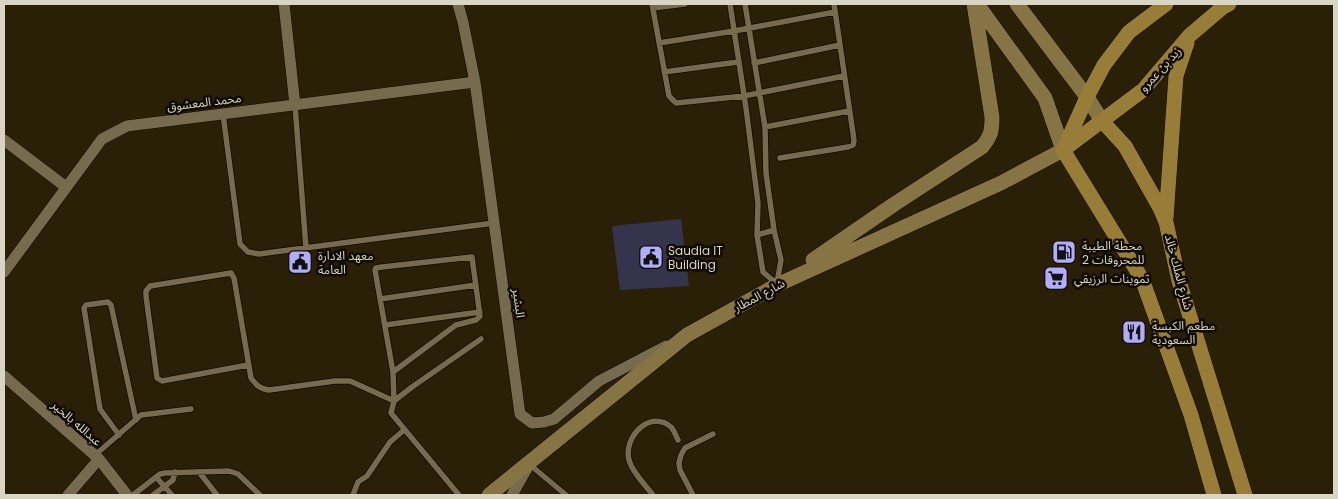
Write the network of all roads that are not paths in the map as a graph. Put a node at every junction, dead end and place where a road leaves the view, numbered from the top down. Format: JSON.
{"nodes":[{"id":1,"x":284,"y":4,"type":"edge"},
{"id":2,"x":458,"y":4,"type":"edge"},
{"id":3,"x":685,"y":4,"type":"edge"},
{"id":4,"x":730,"y":4,"type":"edge"},
{"id":5,"x":745,"y":4,"type":"edge"},
{"id":6,"x":834,"y":4,"type":"edge"},
{"id":7,"x":976,"y":4,"type":"edge"},
{"id":8,"x":1017,"y":4,"type":"edge"},
{"id":9,"x":1166,"y":4,"type":"edge"},
{"id":10,"x":1229,"y":4,"type":"edge"},
{"id":11,"x":653,"y":6,"type":"edge"},
{"id":12,"x":835,"y":12,"type":"junction"},
{"id":13,"x":749,"y":28,"type":"junction"},
{"id":14,"x":734,"y":31,"type":"junction"},
{"id":15,"x":1189,"y":36,"type":"junction"},
{"id":16,"x":659,"y":42,"type":"junction"},
{"id":17,"x":840,"y":45,"type":"junction"},
{"id":18,"x":738,"y":62,"type":"junction"},
{"id":19,"x":754,"y":63,"type":"junction"},
{"id":20,"x":664,"y":72,"type":"junction"},
{"id":21,"x":844,"y":76,"type":"junction"},
{"id":22,"x":476,"y":82,"type":"junction"},
{"id":23,"x":759,"y":93,"type":"junction"},
{"id":24,"x":744,"y":96,"type":"junction"},
{"id":25,"x":1087,"y":97,"type":"junction"},
{"id":26,"x":295,"y":105,"type":"junction"},
{"id":27,"x":849,"y":111,"type":"junction"},
{"id":28,"x":223,"y":114,"type":"junction"},
{"id":29,"x":1102,"y":121,"type":"junction"},
{"id":30,"x":765,"y":127,"type":"junction"},
{"id":31,"x":4,"y":140,"type":"edge"},
{"id":32,"x":1063,"y":150,"type":"junction"},
{"id":33,"x":780,"y":158,"type":"dead end"},
{"id":34,"x":766,"y":173,"type":"junction"},
{"id":35,"x":754,"y":175,"type":"junction"},
{"id":36,"x":66,"y":187,"type":"junction"},
{"id":37,"x":1166,"y":222,"type":"junction"},
{"id":38,"x":494,"y":223,"type":"junction"},
{"id":39,"x":774,"y":230,"type":"junction"},
{"id":40,"x":756,"y":235,"type":"junction"},
{"id":41,"x":306,"y":248,"type":"junction"},
{"id":42,"x":4,"y":272,"type":"edge"},
{"id":43,"x":476,"y":285,"type":"junction"},
{"id":44,"x":777,"y":285,"type":"junction"},
{"id":45,"x":380,"y":299,"type":"junction"},
{"id":46,"x":480,"y":312,"type":"junction"},
{"id":47,"x":385,"y":325,"type":"junction"},
{"id":48,"x":687,"y":335,"type":"junction"},
{"id":49,"x":481,"y":339,"type":"dead end"},
{"id":50,"x":248,"y":365,"type":"junction"},
{"id":51,"x":393,"y":372,"type":"junction"},
{"id":52,"x":4,"y":376,"type":"edge"},
{"id":53,"x":394,"y":401,"type":"junction"},
{"id":54,"x":191,"y":409,"type":"dead end"},
{"id":55,"x":136,"y":420,"type":"junction"},
{"id":56,"x":404,"y":430,"type":"junction"},
{"id":57,"x":713,"y":434,"type":"dead end"},
{"id":58,"x":119,"y":435,"type":"junction"},
{"id":59,"x":678,"y":440,"type":"dead end"},
{"id":60,"x":96,"y":458,"type":"junction"},
{"id":61,"x":530,"y":463,"type":"junction"},
{"id":62,"x":175,"y":472,"type":"junction"},
{"id":63,"x":199,"y":472,"type":"junction"},
{"id":64,"x":156,"y":477,"type":"junction"},
{"id":65,"x":164,"y":486,"type":"junction"},
{"id":66,"x":68,"y":495,"type":"edge"},
{"id":67,"x":127,"y":495,"type":"edge"},
{"id":68,"x":133,"y":495,"type":"edge"},
{"id":69,"x":153,"y":495,"type":"edge"},
{"id":70,"x":172,"y":495,"type":"edge"},
{"id":71,"x":217,"y":495,"type":"edge"},
{"id":72,"x":260,"y":495,"type":"edge"},
{"id":73,"x":353,"y":495,"type":"edge"},
{"id":74,"x":459,"y":495,"type":"edge"},
{"id":75,"x":489,"y":495,"type":"edge"},
{"id":76,"x":512,"y":495,"type":"edge"},
{"id":77,"x":566,"y":495,"type":"edge"},
{"id":78,"x":653,"y":495,"type":"edge"},
{"id":79,"x":693,"y":495,"type":"edge"},
{"id":80,"x":1214,"y":495,"type":"edge"},
{"id":81,"x":1245,"y":495,"type":"edge"}],
"edges":[{"from":1,"to":26,"type":"street"},
{"from":2,"to":22,"type":"street","name":"البشير"},
{"from":3,"to":11,"type":"lane"},
{"from":4,"to":14,"type":"lane"},
{"from":5,"to":13,"type":"lane"},
{"from":6,"to":12,"type":"lane"},
{"from":7,"to":32,"type":"main road"},
{"from":7,"to":44,"type":"main road"},
{"from":8,"to":25,"type":"main road"},
{"from":9,"to":25,"type":"main road"},
{"from":10,"to":15,"type":"main road","name":"زيد بن عمرو"},
{"from":11,"to":16,"type":"lane"},
{"from":12,"to":13,"type":"lane"},
{"from":12,"to":17,"type":"lane"},
{"from":13,"to":14,"type":"lane"},
{"from":13,"to":19,"type":"lane"},
{"from":14,"to":16,"type":"lane"},
{"from":14,"to":18,"type":"lane"},
{"from":15,"to":29,"type":"main road","name":"زيد بن عمرو"},
{"from":15,"to":37,"type":"main road"},
{"from":16,"to":20,"type":"lane"},
{"from":17,"to":19,"type":"lane"},
{"from":17,"to":21,"type":"lane"},
{"from":18,"to":20,"type":"lane"},
{"from":18,"to":24,"type":"lane"},
{"from":19,"to":23,"type":"lane"},
{"from":20,"to":24,"type":"lane"},
{"from":21,"to":23,"type":"lane"},
{"from":21,"to":27,"type":"lane"},
{"from":22,"to":26,"type":"street","name":"محمد المعشوق"},
{"from":22,"to":38,"type":"street","name":"البشير"},
{"from":23,"to":24,"type":"lane"},
{"from":23,"to":30,"type":"lane"},
{"from":24,"to":35,"type":"lane"},
{"from":25,"to":29,"type":"main road"},
{"from":25,"to":32,"type":"main road"},
{"from":26,"to":28,"type":"street","name":"محمد المعشوق"},
{"from":26,"to":41,"type":"lane"},
{"from":27,"to":30,"type":"lane"},
{"from":27,"to":33,"type":"lane"},
{"from":28,"to":36,"type":"street","name":"محمد المعشوق"},
{"from":28,"to":41,"type":"lane"},
{"from":29,"to":32,"type":"main road","name":"زيد بن عمرو"},
{"from":29,"to":37,"type":"main road","name":"شارع الملك خالد"},
{"from":30,"to":34,"type":"lane"},
{"from":31,"to":36,"type":"street"},
{"from":32,"to":44,"type":"main road","name":"شارع المطار"},
{"from":32,"to":80,"type":"main road"},
{"from":34,"to":35,"type":"lane"},
{"from":34,"to":39,"type":"lane"},
{"from":35,"to":40,"type":"lane"},
{"from":36,"to":42,"type":"street","name":"محمد المعشوق"},
{"from":37,"to":81,"type":"main road","name":"شارع الملك خالد"},
{"from":38,"to":41,"type":"lane"},
{"from":38,"to":48,"type":"street","name":"البشير"},
{"from":39,"to":40,"type":"lane"},
{"from":39,"to":44,"type":"lane"},
{"from":40,"to":44,"type":"lane"},
{"from":43,"to":45,"type":"lane"},
{"from":43,"to":45,"type":"lane"},
{"from":43,"to":46,"type":"lane"},
{"from":44,"to":48,"type":"main road","name":"شارع المطار"},
{"from":45,"to":47,"type":"lane"},
{"from":46,"to":47,"type":"lane"},
{"from":46,"to":51,"type":"lane"},
{"from":47,"to":51,"type":"lane"},
{"from":48,"to":61,"type":"main road","name":"شارع المطار"},
{"from":49,"to":53,"type":"lane"},
{"from":50,"to":50,"type":"lane"},
{"from":50,"to":53,"type":"lane"},
{"from":51,"to":53,"type":"lane"},
{"from":52,"to":60,"type":"street","name":"عبدالله بالخير"},
{"from":53,"to":56,"type":"lane"},
{"from":54,"to":55,"type":"lane"},
{"from":55,"to":58,"type":"lane"},
{"from":55,"to":58,"type":"lane"},
{"from":56,"to":73,"type":"lane"},
{"from":56,"to":74,"type":"lane"},
{"from":57,"to":79,"type":"lane"},
{"from":58,"to":60,"type":"lane"},
{"from":59,"to":78,"type":"lane"},
{"from":60,"to":66,"type":"street"},
{"from":60,"to":67,"type":"street","name":"عبدالله بالخير"},
{"from":61,"to":75,"type":"main road","name":"شارع المطار"},
{"from":61,"to":76,"type":"street"},
{"from":61,"to":77,"type":"lane"},
{"from":62,"to":63,"type":"lane"},
{"from":62,"to":64,"type":"lane"},
{"from":62,"to":65,"type":"lane"},
{"from":63,"to":71,"type":"lane"},
{"from":63,"to":72,"type":"lane"},
{"from":64,"to":65,"type":"lane"},
{"from":64,"to":68,"type":"lane"},
{"from":65,"to":69,"type":"lane"},
{"from":65,"to":70,"type":"lane"}]}
